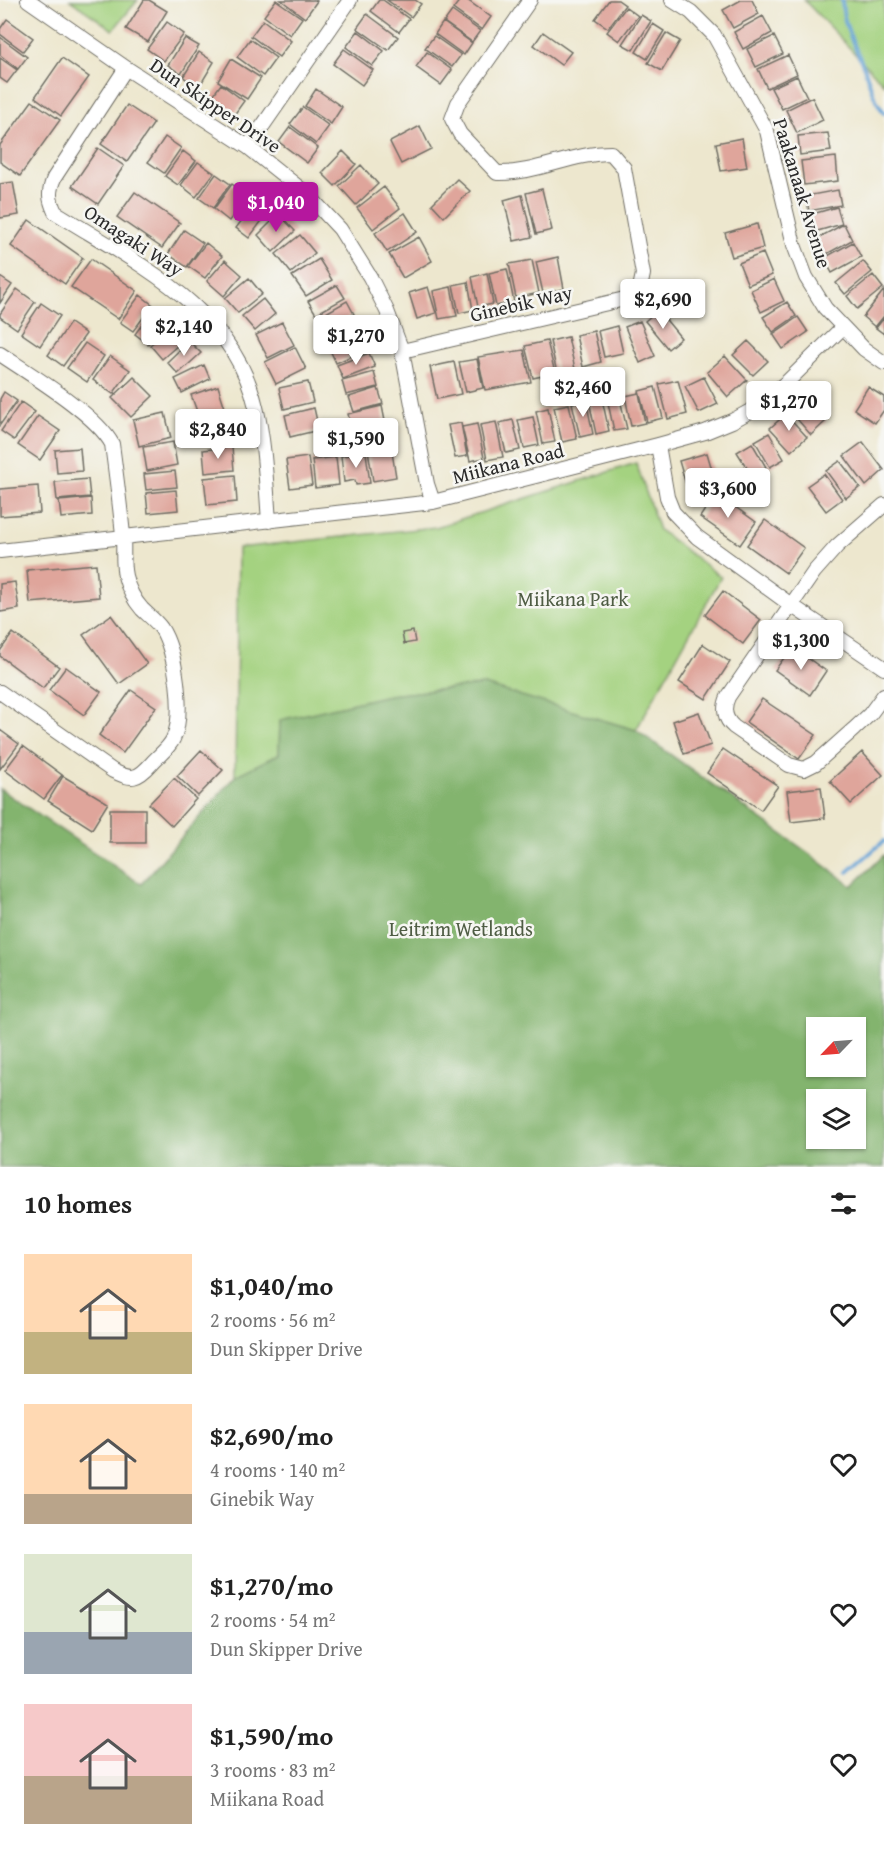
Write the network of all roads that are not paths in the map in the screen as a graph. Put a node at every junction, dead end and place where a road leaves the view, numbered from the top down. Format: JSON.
{"nodes":[{"id":1,"x":28,"y":0,"type":"edge"},
{"id":2,"x":350,"y":0,"type":"edge"},
{"id":3,"x":530,"y":0,"type":"edge"},
{"id":4,"x":672,"y":0,"type":"edge"},
{"id":5,"x":126,"y":68,"type":"junction"},
{"id":6,"x":248,"y":147,"type":"junction"},
{"id":7,"x":843,"y":327,"type":"junction"},
{"id":8,"x":402,"y":351,"type":"junction"},
{"id":9,"x":0,"y":354,"type":"edge"},
{"id":10,"x":884,"y":363,"type":"edge"},
{"id":11,"x":658,"y":445,"type":"junction"},
{"id":12,"x":433,"y":502,"type":"junction"},
{"id":13,"x":884,"y":505,"type":"edge"},
{"id":14,"x":269,"y":520,"type":"junction"},
{"id":15,"x":123,"y":538,"type":"junction"},
{"id":16,"x":0,"y":551,"type":"edge"},
{"id":17,"x":791,"y":605,"type":"junction"},
{"id":18,"x":884,"y":668,"type":"edge"},
{"id":19,"x":0,"y":692,"type":"edge"},
{"id":20,"x":884,"y":695,"type":"edge"}],
"edges":[{"from":1,"to":5,"type":"street","name":"Dun Skipper Drive"},
{"from":2,"to":6,"type":"street"},
{"from":3,"to":8,"type":"street","name":"Ginebik Way"},
{"from":4,"to":7,"type":"street","name":"Paakanaak Avenue"},
{"from":5,"to":6,"type":"street","name":"Dun Skipper Drive"},
{"from":5,"to":14,"type":"street","name":"Omagaki Way"},
{"from":6,"to":8,"type":"street","name":"Dun Skipper Drive"},
{"from":7,"to":10,"type":"street","name":"Paakanaak Avenue"},
{"from":7,"to":11,"type":"street","name":"Miikana Road"},
{"from":8,"to":12,"type":"street","name":"Dun Skipper Drive"},
{"from":9,"to":15,"type":"street"},
{"from":11,"to":12,"type":"street","name":"Miikana Road"},
{"from":11,"to":17,"type":"street"},
{"from":12,"to":14,"type":"street","name":"Miikana Road"},
{"from":13,"to":17,"type":"street"},
{"from":14,"to":15,"type":"street","name":"Miikana Road"},
{"from":15,"to":16,"type":"street","name":"Miikana Road"},
{"from":15,"to":19,"type":"street"},
{"from":17,"to":18,"type":"street"},
{"from":17,"to":20,"type":"street"}]}
